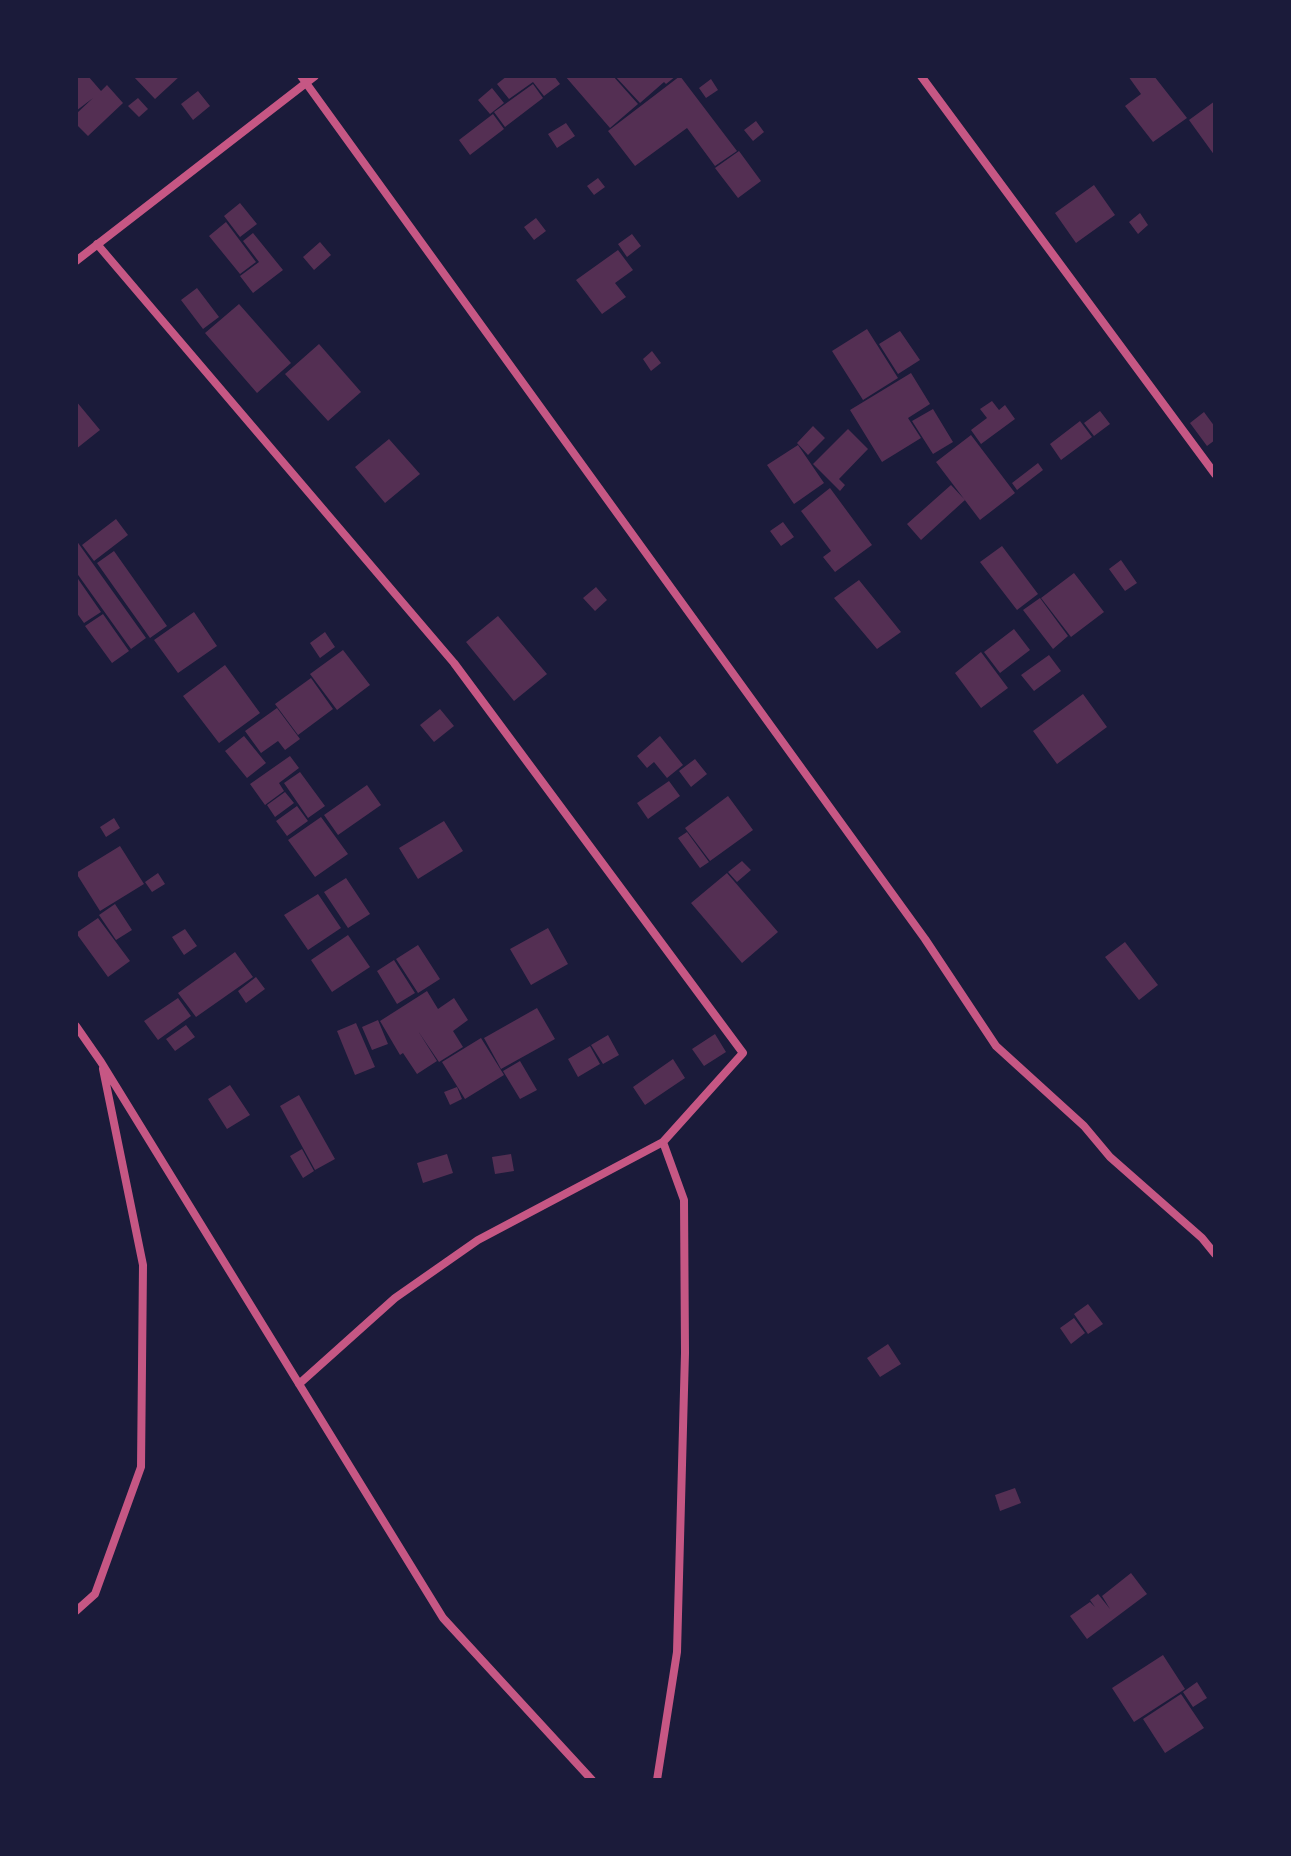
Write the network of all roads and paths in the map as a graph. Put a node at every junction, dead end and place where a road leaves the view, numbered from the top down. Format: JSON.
{"nodes":[{"id":1,"x":315,"y":76,"type":"edge"},
{"id":2,"x":921,"y":76,"type":"edge"},
{"id":3,"x":304,"y":79,"type":"edge"},
{"id":4,"x":97,"y":244,"type":"junction"},
{"id":5,"x":76,"y":261,"type":"edge"},
{"id":6,"x":1215,"y":474,"type":"edge"},
{"id":7,"x":76,"y":1026,"type":"edge"},
{"id":8,"x":101,"y":1062,"type":"junction"},
{"id":9,"x":663,"y":1142,"type":"junction"},
{"id":10,"x":1215,"y":1254,"type":"edge"},
{"id":11,"x":299,"y":1384,"type":"junction"},
{"id":12,"x":76,"y":1611,"type":"edge"},
{"id":13,"x":592,"y":1780,"type":"edge"},
{"id":14,"x":657,"y":1780,"type":"edge"}],
"edges":[{"from":1,"to":3,"type":"street"},
{"from":2,"to":6,"type":"street"},
{"from":3,"to":4,"type":"street"},
{"from":3,"to":10,"type":"street"},
{"from":4,"to":5,"type":"street"},
{"from":4,"to":9,"type":"street"},
{"from":7,"to":8,"type":"street"},
{"from":8,"to":11,"type":"street"},
{"from":8,"to":12,"type":"street"},
{"from":9,"to":11,"type":"street"},
{"from":9,"to":14,"type":"street"},
{"from":11,"to":13,"type":"street"}]}
